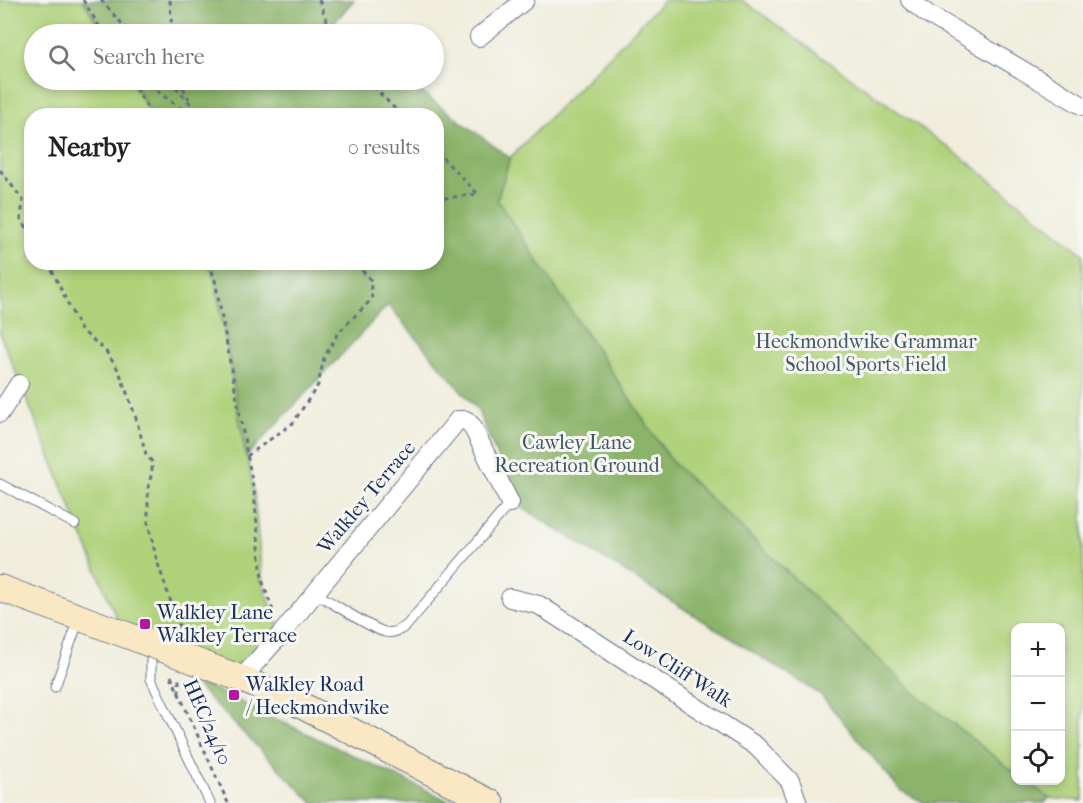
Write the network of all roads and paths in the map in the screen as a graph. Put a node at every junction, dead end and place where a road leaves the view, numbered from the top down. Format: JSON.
{"nodes":[{"id":1,"x":83,"y":0,"type":"edge"},
{"id":2,"x":101,"y":0,"type":"edge"},
{"id":3,"x":170,"y":0,"type":"edge"},
{"id":4,"x":319,"y":0,"type":"edge"},
{"id":5,"x":525,"y":0,"type":"edge"},
{"id":6,"x":910,"y":0,"type":"edge"},
{"id":7,"x":98,"y":24,"type":"edge"},
{"id":8,"x":122,"y":24,"type":"edge"},
{"id":9,"x":171,"y":24,"type":"edge"},
{"id":10,"x":328,"y":24,"type":"edge"},
{"id":11,"x":479,"y":37,"type":"dead end"},
{"id":12,"x":137,"y":90,"type":"edge"},
{"id":13,"x":156,"y":90,"type":"edge"},
{"id":14,"x":179,"y":90,"type":"edge"},
{"id":15,"x":184,"y":90,"type":"edge"},
{"id":16,"x":377,"y":90,"type":"edge"},
{"id":17,"x":1083,"y":106,"type":"edge"},
{"id":18,"x":147,"y":108,"type":"edge"},
{"id":19,"x":180,"y":108,"type":"edge"},
{"id":20,"x":195,"y":108,"type":"edge"},
{"id":21,"x":196,"y":108,"type":"edge"},
{"id":22,"x":394,"y":108,"type":"edge"},
{"id":23,"x":444,"y":159,"type":"edge"},
{"id":24,"x":0,"y":170,"type":"edge"},
{"id":25,"x":444,"y":198,"type":"edge"},
{"id":26,"x":24,"y":223,"type":"edge"},
{"id":27,"x":52,"y":270,"type":"edge"},
{"id":28,"x":212,"y":270,"type":"edge"},
{"id":29,"x":362,"y":270,"type":"edge"},
{"id":30,"x":19,"y":384,"type":"dead end"},
{"id":31,"x":0,"y":413,"type":"edge"},
{"id":32,"x":246,"y":457,"type":"junction"},
{"id":33,"x":0,"y":484,"type":"edge"},
{"id":34,"x":510,"y":502,"type":"joint"},
{"id":35,"x":75,"y":524,"type":"dead end"},
{"id":36,"x":0,"y":588,"type":"edge"},
{"id":37,"x":315,"y":592,"type":"junction"},
{"id":38,"x":510,"y":598,"type":"dead end"},
{"id":39,"x":80,"y":617,"type":"junction"},
{"id":40,"x":281,"y":634,"type":"junction"},
{"id":41,"x":165,"y":649,"type":"junction"},
{"id":42,"x":237,"y":678,"type":"junction"},
{"id":43,"x":55,"y":687,"type":"dead end"},
{"id":44,"x":179,"y":693,"type":"junction"},
{"id":45,"x":210,"y":803,"type":"edge"},
{"id":46,"x":228,"y":803,"type":"edge"},
{"id":47,"x":491,"y":803,"type":"edge"},
{"id":48,"x":798,"y":803,"type":"edge"}],
"edges":[{"from":1,"to":7,"type":"path"},
{"from":2,"to":8,"type":"path"},
{"from":3,"to":9,"type":"path"},
{"from":4,"to":10,"type":"path"},
{"from":5,"to":11,"type":"street"},
{"from":6,"to":17,"type":"street"},
{"from":12,"to":18,"type":"path"},
{"from":13,"to":19,"type":"path"},
{"from":14,"to":20,"type":"path"},
{"from":15,"to":21,"type":"path"},
{"from":16,"to":22,"type":"path"},
{"from":23,"to":25,"type":"path"},
{"from":24,"to":26,"type":"path"},
{"from":27,"to":41,"type":"path"},
{"from":28,"to":32,"type":"path"},
{"from":29,"to":32,"type":"path"},
{"from":30,"to":31,"type":"street"},
{"from":32,"to":40,"type":"path"},
{"from":33,"to":35,"type":"lane"},
{"from":34,"to":37,"type":"lane"},
{"from":34,"to":37,"type":"street","name":"Walkley Terrace"},
{"from":36,"to":39,"type":"main road"},
{"from":37,"to":40,"type":"street","name":"Walkley Terrace"},
{"from":38,"to":48,"type":"street","name":"Low Cliff Walk"},
{"from":39,"to":41,"type":"main road"},
{"from":39,"to":43,"type":"lane"},
{"from":40,"to":42,"type":"street","name":"Walkley Terrace"},
{"from":41,"to":42,"type":"main road","bridge":true},
{"from":41,"to":44,"type":"path"},
{"from":41,"to":44,"type":"path","name":"HEC/24/10"},
{"from":41,"to":45,"type":"lane"},
{"from":42,"to":47,"type":"main road"},
{"from":44,"to":46,"type":"path","name":"HEC/24/10"}]}
